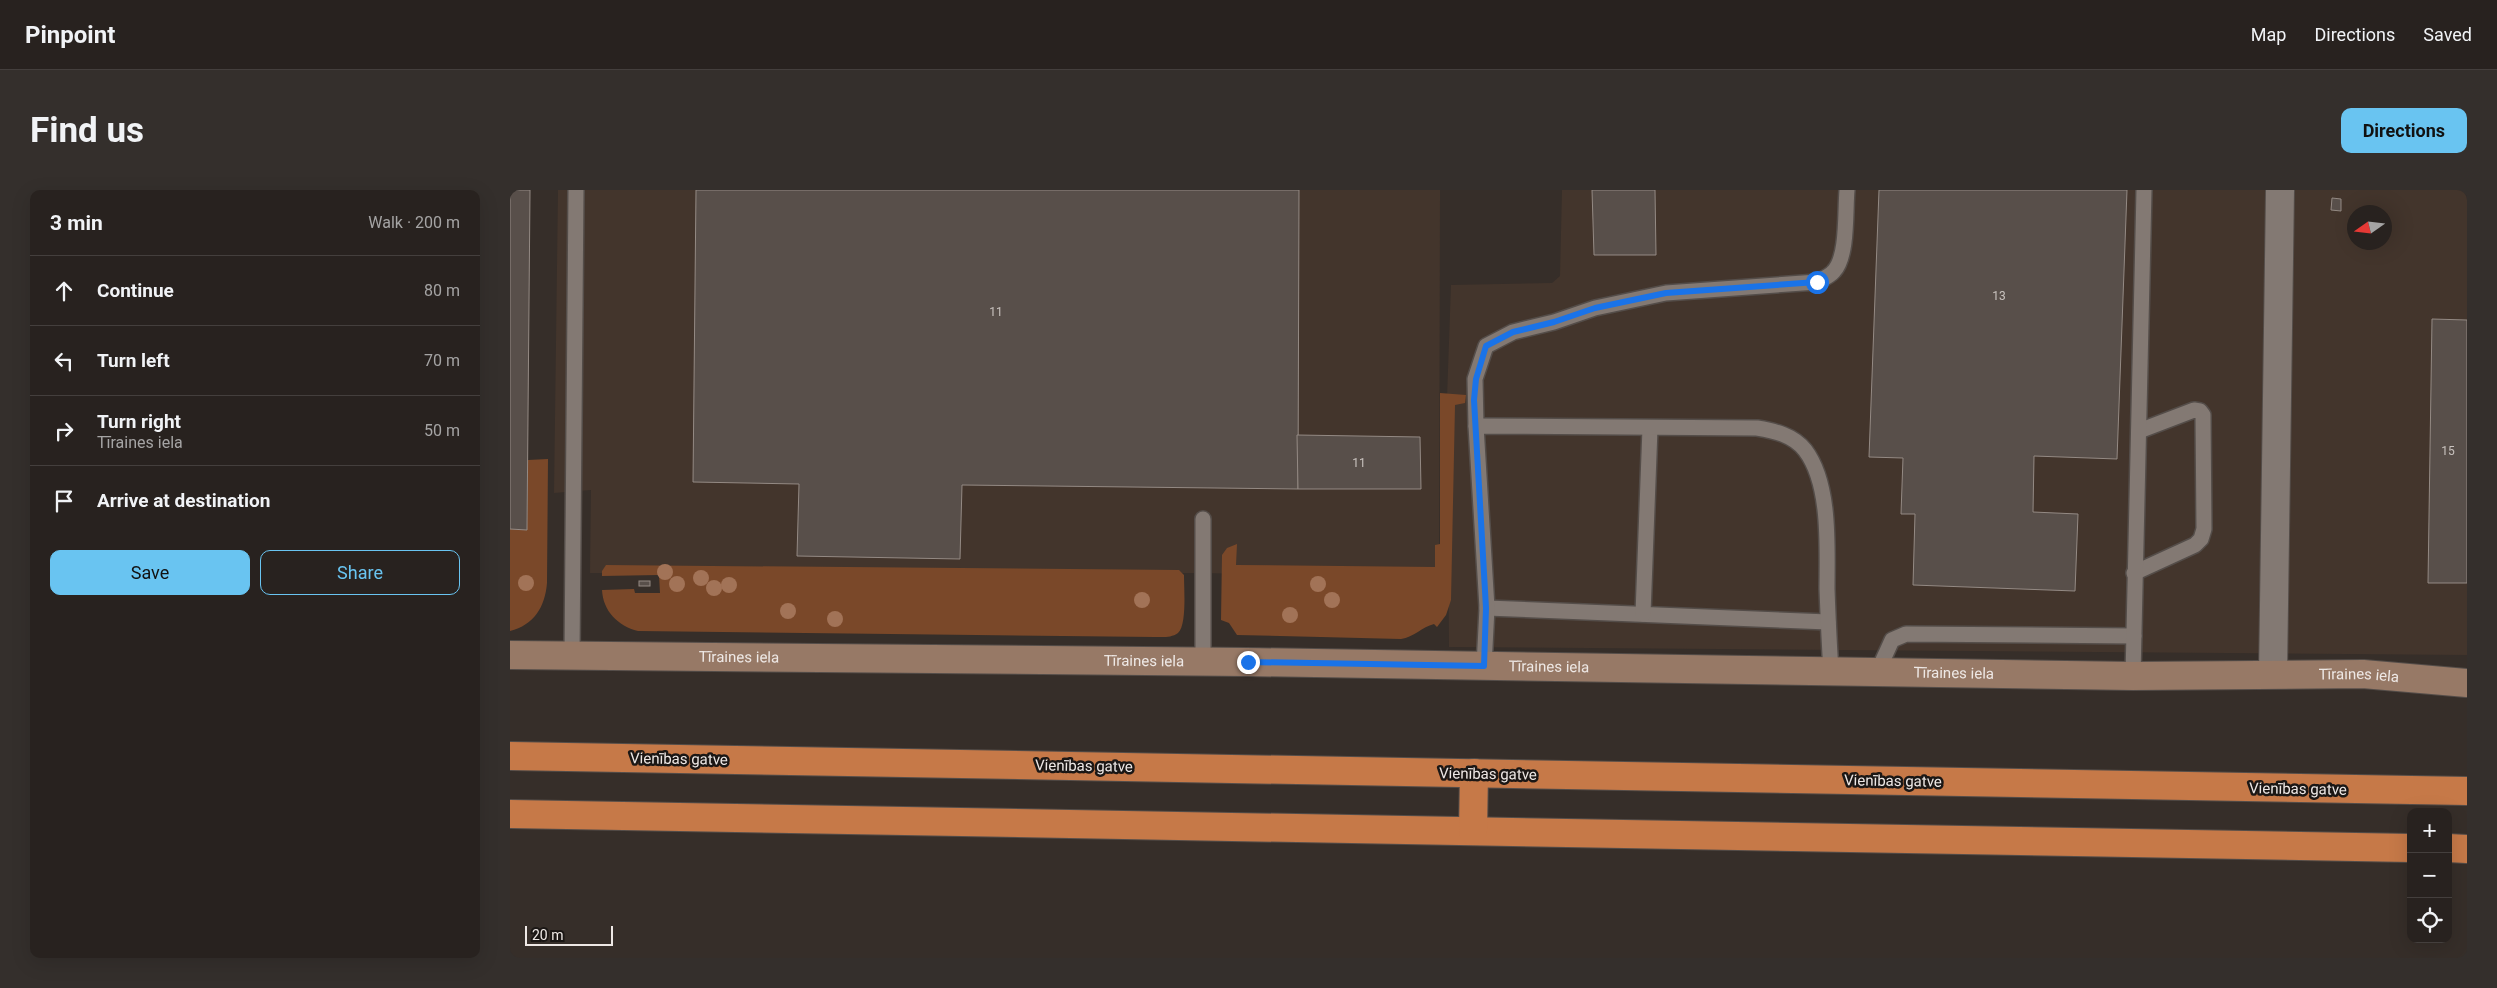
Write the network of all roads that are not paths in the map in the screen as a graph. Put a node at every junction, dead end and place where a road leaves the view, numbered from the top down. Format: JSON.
{"nodes":[{"id":1,"x":576,"y":190,"type":"edge"},
{"id":2,"x":1847,"y":190,"type":"edge"},
{"id":3,"x":2144,"y":190,"type":"edge"},
{"id":4,"x":2280,"y":190,"type":"edge"},
{"id":5,"x":1476,"y":426,"type":"junction"},
{"id":6,"x":1650,"y":428,"type":"junction"},
{"id":7,"x":2140,"y":431,"type":"junction"},
{"id":8,"x":1203,"y":519,"type":"dead end"},
{"id":9,"x":2134,"y":574,"type":"junction"},
{"id":10,"x":1486,"y":608,"type":"junction"},
{"id":11,"x":1643,"y":614,"type":"junction"},
{"id":12,"x":1828,"y":622,"type":"junction"},
{"id":13,"x":2134,"y":636,"type":"junction"},
{"id":14,"x":510,"y":656,"type":"edge"},
{"id":15,"x":572,"y":656,"type":"junction"},
{"id":16,"x":1203,"y":662,"type":"junction"},
{"id":17,"x":1484,"y":666,"type":"junction"},
{"id":18,"x":1830,"y":670,"type":"junction"},
{"id":19,"x":1878,"y":671,"type":"junction"},
{"id":20,"x":2273,"y":674,"type":"junction"},
{"id":21,"x":2133,"y":676,"type":"junction"},
{"id":22,"x":2467,"y":683,"type":"edge"},
{"id":23,"x":510,"y":756,"type":"edge"},
{"id":24,"x":1474,"y":773,"type":"junction"},
{"id":25,"x":2467,"y":791,"type":"edge"},
{"id":26,"x":510,"y":814,"type":"edge"},
{"id":27,"x":1473,"y":831,"type":"junction"},
{"id":28,"x":2407,"y":848,"type":"edge"},
{"id":29,"x":2452,"y":848,"type":"edge"},
{"id":30,"x":2467,"y":849,"type":"edge"}],
"edges":[{"from":1,"to":15,"type":"lane"},
{"from":2,"to":5,"type":"lane"},
{"from":3,"to":7,"type":"lane"},
{"from":4,"to":20,"type":"street"},
{"from":5,"to":6,"type":"lane"},
{"from":5,"to":10,"type":"lane"},
{"from":6,"to":11,"type":"lane"},
{"from":6,"to":12,"type":"lane"},
{"from":7,"to":9,"type":"lane"},
{"from":7,"to":9,"type":"lane"},
{"from":8,"to":16,"type":"lane"},
{"from":9,"to":13,"type":"lane"},
{"from":10,"to":11,"type":"lane"},
{"from":10,"to":17,"type":"lane"},
{"from":11,"to":12,"type":"lane"},
{"from":12,"to":18,"type":"lane"},
{"from":13,"to":19,"type":"lane"},
{"from":13,"to":21,"type":"lane"},
{"from":14,"to":15,"type":"street","name":"Tīraines iela"},
{"from":15,"to":16,"type":"street","name":"Tīraines iela"},
{"from":16,"to":17,"type":"street","name":"Tīraines iela"},
{"from":17,"to":18,"type":"street","name":"Tīraines iela"},
{"from":18,"to":19,"type":"street","name":"Tīraines iela"},
{"from":19,"to":21,"type":"street","name":"Tīraines iela"},
{"from":20,"to":21,"type":"street","name":"Tīraines iela"},
{"from":20,"to":22,"type":"street","name":"Tīraines iela"},
{"from":23,"to":24,"type":"highway","name":"Vienības gatve"},
{"from":24,"to":25,"type":"highway","name":"Vienības gatve"},
{"from":24,"to":27,"type":"highway"},
{"from":26,"to":27,"type":"highway"},
{"from":27,"to":28,"type":"highway"},
{"from":29,"to":30,"type":"highway"}]}
